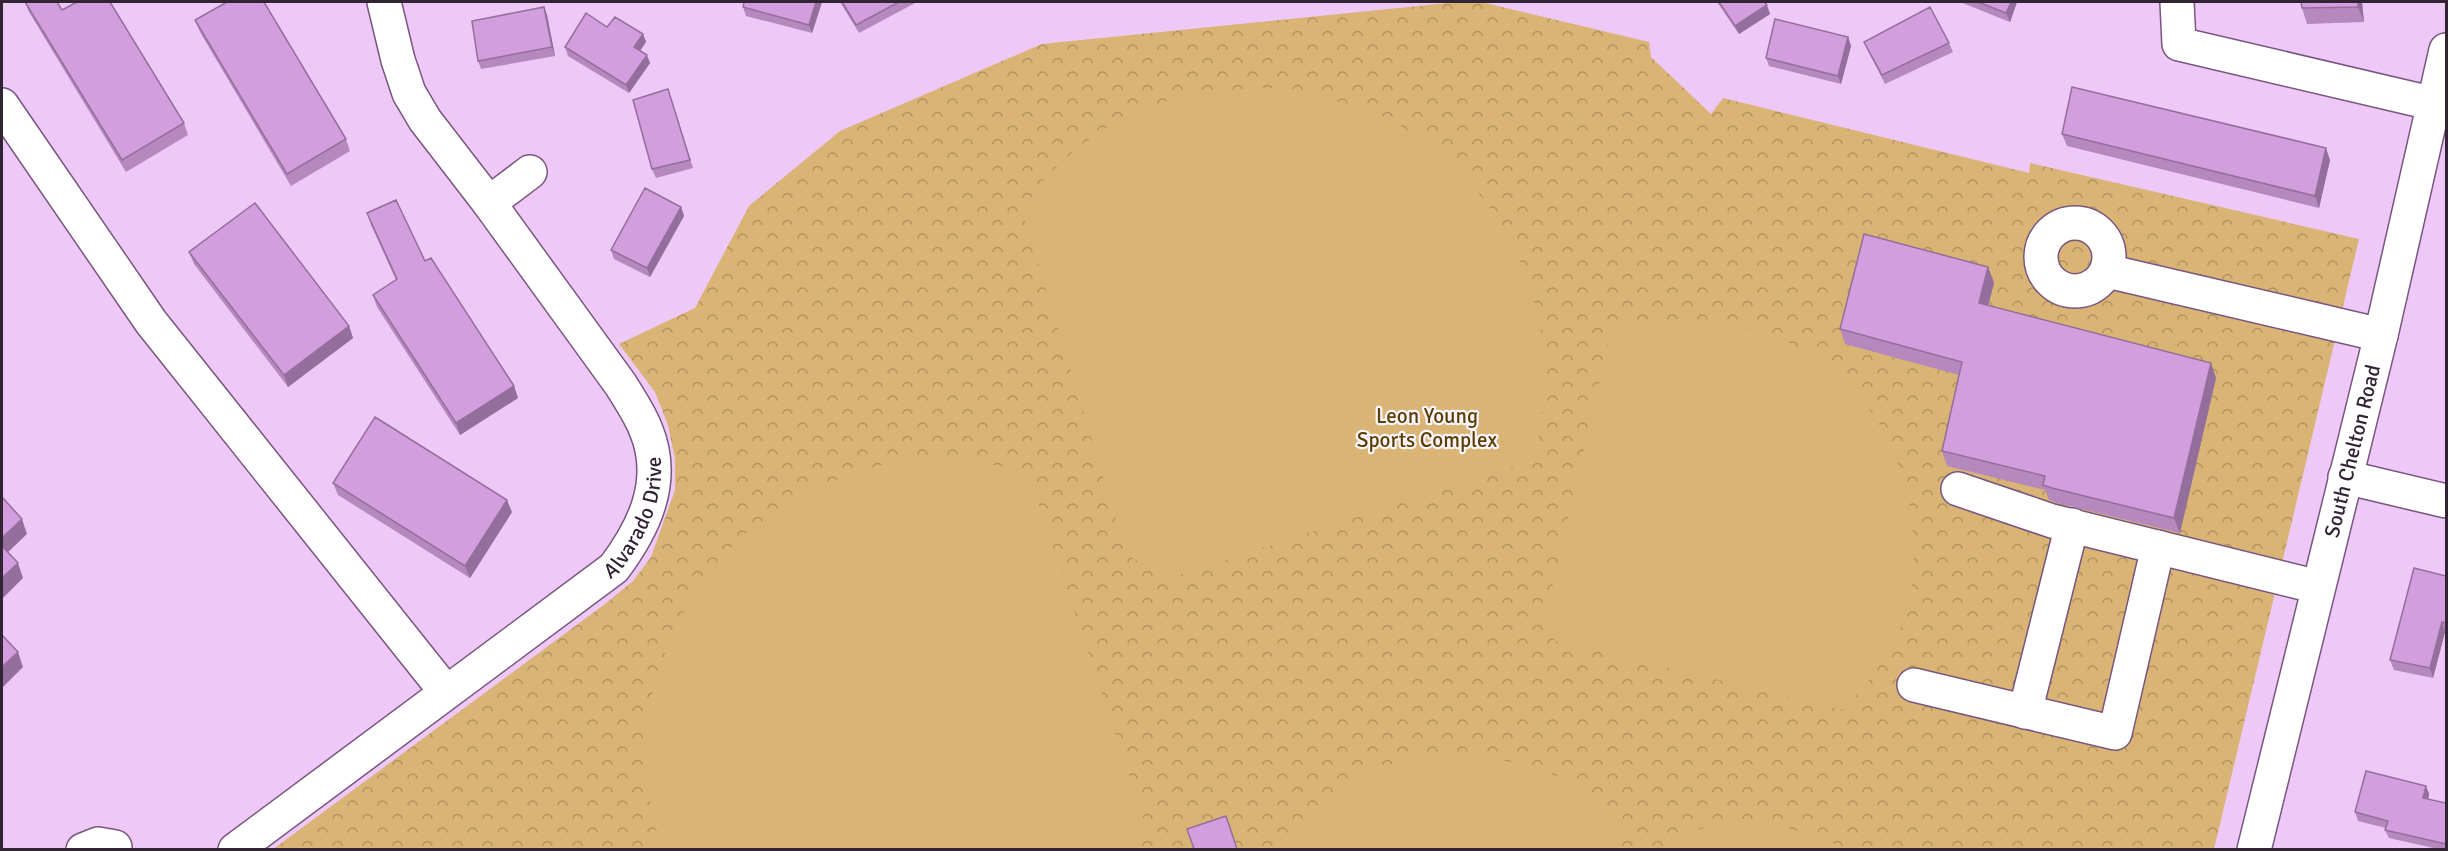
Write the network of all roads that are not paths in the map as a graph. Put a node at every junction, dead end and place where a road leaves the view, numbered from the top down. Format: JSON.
{"nodes":[{"id":1,"x":384,"y":2,"type":"edge"},
{"id":2,"x":2177,"y":2,"type":"edge"},
{"id":3,"x":2446,"y":50,"type":"edge"},
{"id":4,"x":2435,"y":104,"type":"junction"},
{"id":5,"x":2,"y":105,"type":"edge"},
{"id":6,"x":530,"y":172,"type":"dead end"},
{"id":7,"x":489,"y":203,"type":"junction"},
{"id":8,"x":2107,"y":271,"type":"dead end"},
{"id":9,"x":2381,"y":335,"type":"junction"},
{"id":10,"x":2345,"y":477,"type":"junction"},
{"id":11,"x":1958,"y":489,"type":"dead end"},
{"id":12,"x":2446,"y":501,"type":"edge"},
{"id":13,"x":2072,"y":525,"type":"junction"},
{"id":14,"x":2158,"y":547,"type":"junction"},
{"id":15,"x":2318,"y":587,"type":"junction"},
{"id":16,"x":1914,"y":685,"type":"dead end"},
{"id":17,"x":446,"y":692,"type":"junction"},
{"id":18,"x":2025,"y":711,"type":"junction"},
{"id":19,"x":115,"y":847,"type":"dead end"},
{"id":20,"x":83,"y":849,"type":"edge"},
{"id":21,"x":235,"y":849,"type":"edge"},
{"id":22,"x":2254,"y":849,"type":"edge"}],
"edges":[{"from":1,"to":7,"type":"street","name":"Alvarado Drive"},
{"from":2,"to":4,"type":"street"},
{"from":3,"to":4,"type":"street","name":"South Chelton Road"},
{"from":4,"to":9,"type":"street","name":"South Chelton Road"},
{"from":5,"to":17,"type":"street"},
{"from":6,"to":7,"type":"street"},
{"from":7,"to":17,"type":"street","name":"Alvarado Drive"},
{"from":8,"to":9,"type":"street"},
{"from":9,"to":10,"type":"street","name":"South Chelton Road"},
{"from":10,"to":12,"type":"street"},
{"from":10,"to":15,"type":"street","name":"South Chelton Road"},
{"from":11,"to":13,"type":"street"},
{"from":13,"to":14,"type":"street"},
{"from":13,"to":18,"type":"street"},
{"from":14,"to":15,"type":"street"},
{"from":14,"to":18,"type":"street"},
{"from":15,"to":22,"type":"street","name":"South Chelton Road"},
{"from":16,"to":18,"type":"street"},
{"from":17,"to":21,"type":"street","name":"Alvarado Drive"},
{"from":19,"to":20,"type":"street"}]}
